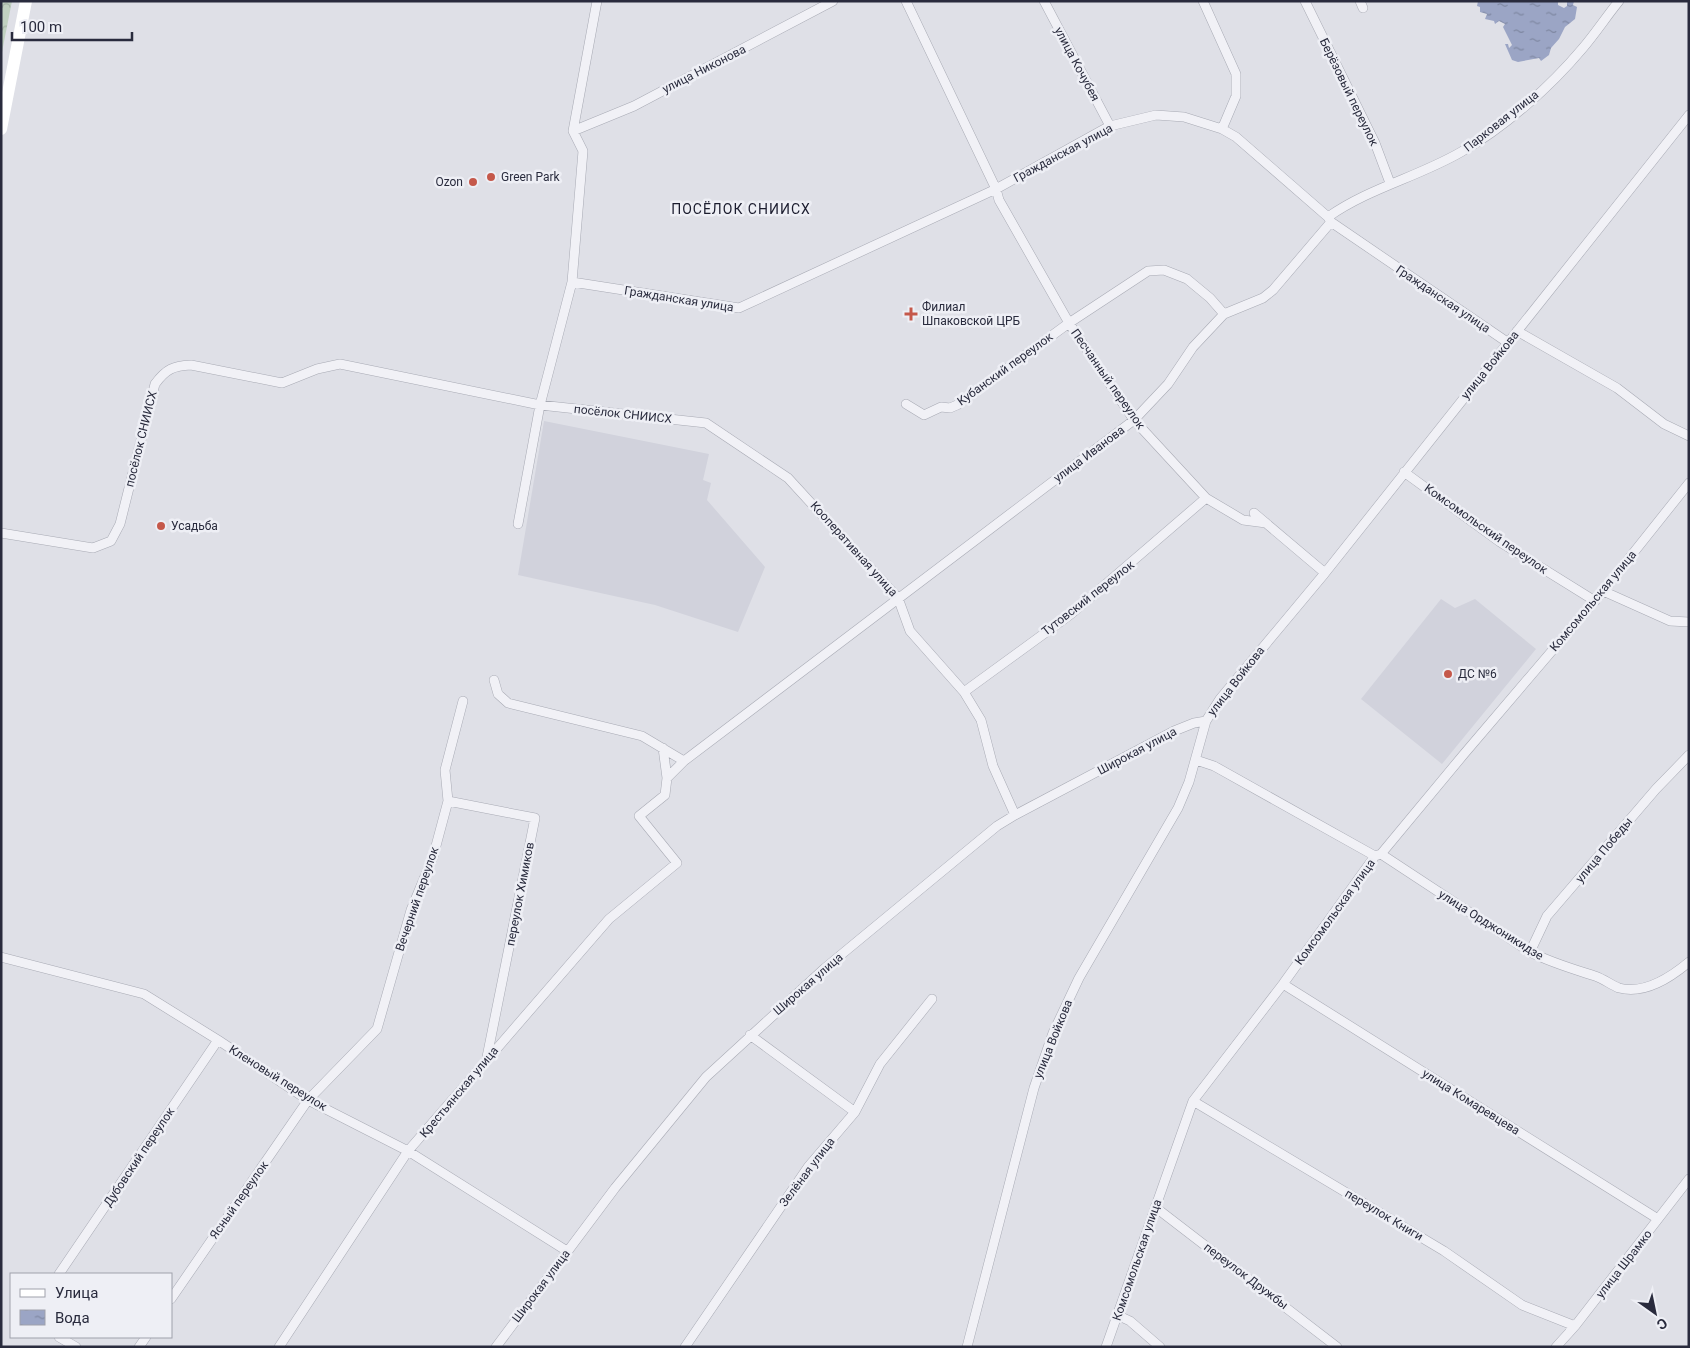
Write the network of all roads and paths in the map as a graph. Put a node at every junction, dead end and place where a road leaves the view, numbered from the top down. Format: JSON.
{"nodes":[{"id":1,"x":26,"y":1,"type":"edge"},
{"id":2,"x":597,"y":1,"type":"edge"},
{"id":3,"x":833,"y":1,"type":"edge"},
{"id":4,"x":906,"y":1,"type":"edge"},
{"id":5,"x":1044,"y":1,"type":"edge"},
{"id":6,"x":1203,"y":1,"type":"edge"},
{"id":7,"x":1305,"y":1,"type":"edge"},
{"id":8,"x":1619,"y":1,"type":"edge"},
{"id":9,"x":1689,"y":116,"type":"edge"},
{"id":10,"x":1110,"y":126,"type":"junction"},
{"id":11,"x":1222,"y":128,"type":"junction"},
{"id":12,"x":1,"y":129,"type":"edge"},
{"id":13,"x":573,"y":132,"type":"junction"},
{"id":14,"x":1390,"y":183,"type":"junction"},
{"id":15,"x":996,"y":189,"type":"junction"},
{"id":16,"x":1329,"y":219,"type":"junction"},
{"id":17,"x":572,"y":282,"type":"junction"},
{"id":18,"x":1224,"y":314,"type":"junction"},
{"id":19,"x":1069,"y":323,"type":"junction"},
{"id":20,"x":1517,"y":331,"type":"junction"},
{"id":21,"x":1507,"y":342,"type":"junction"},
{"id":22,"x":906,"y":404,"type":"dead end"},
{"id":23,"x":540,"y":405,"type":"junction"},
{"id":24,"x":1134,"y":420,"type":"junction"},
{"id":25,"x":706,"y":423,"type":"joint"},
{"id":26,"x":1689,"y":436,"type":"edge"},
{"id":27,"x":1404,"y":472,"type":"junction"},
{"id":28,"x":1689,"y":483,"type":"edge"},
{"id":29,"x":1206,"y":498,"type":"junction"},
{"id":30,"x":1254,"y":513,"type":"dead end"},
{"id":31,"x":1266,"y":523,"type":"junction"},
{"id":32,"x":518,"y":524,"type":"dead end"},
{"id":33,"x":1,"y":532,"type":"edge"},
{"id":34,"x":1325,"y":573,"type":"junction"},
{"id":35,"x":1604,"y":592,"type":"junction"},
{"id":36,"x":898,"y":598,"type":"junction"},
{"id":37,"x":1595,"y":601,"type":"junction"},
{"id":38,"x":1689,"y":622,"type":"edge"},
{"id":39,"x":494,"y":680,"type":"dead end"},
{"id":40,"x":964,"y":692,"type":"junction"},
{"id":41,"x":463,"y":702,"type":"dead end"},
{"id":42,"x":1206,"y":721,"type":"junction"},
{"id":43,"x":663,"y":748,"type":"junction"},
{"id":44,"x":1689,"y":755,"type":"edge"},
{"id":45,"x":1196,"y":760,"type":"junction"},
{"id":46,"x":684,"y":762,"type":"junction"},
{"id":47,"x":667,"y":778,"type":"junction"},
{"id":48,"x":448,"y":801,"type":"junction"},
{"id":49,"x":1015,"y":815,"type":"junction"},
{"id":50,"x":1378,"y":855,"type":"junction"},
{"id":51,"x":1530,"y":952,"type":"junction"},
{"id":52,"x":1,"y":958,"type":"edge"},
{"id":53,"x":1689,"y":962,"type":"edge"},
{"id":54,"x":1283,"y":984,"type":"junction"},
{"id":55,"x":932,"y":999,"type":"dead end"},
{"id":56,"x":750,"y":1035,"type":"junction"},
{"id":57,"x":218,"y":1040,"type":"junction"},
{"id":58,"x":487,"y":1058,"type":"junction"},
{"id":59,"x":308,"y":1100,"type":"junction"},
{"id":60,"x":1193,"y":1100,"type":"junction"},
{"id":61,"x":855,"y":1112,"type":"junction"},
{"id":62,"x":408,"y":1151,"type":"junction"},
{"id":63,"x":1689,"y":1179,"type":"edge"},
{"id":64,"x":1155,"y":1207,"type":"junction"},
{"id":65,"x":1658,"y":1219,"type":"junction"},
{"id":66,"x":567,"y":1250,"type":"junction"},
{"id":67,"x":60,"y":1273,"type":"edge"},
{"id":68,"x":172,"y":1298,"type":"edge"},
{"id":69,"x":1117,"y":1315,"type":"junction"},
{"id":70,"x":1575,"y":1326,"type":"junction"},
{"id":71,"x":61,"y":1338,"type":"edge"},
{"id":72,"x":76,"y":1347,"type":"edge"},
{"id":73,"x":279,"y":1347,"type":"edge"},
{"id":74,"x":496,"y":1347,"type":"edge"},
{"id":75,"x":685,"y":1347,"type":"edge"},
{"id":76,"x":967,"y":1347,"type":"edge"},
{"id":77,"x":1106,"y":1347,"type":"edge"},
{"id":78,"x":1160,"y":1347,"type":"edge"},
{"id":79,"x":1337,"y":1347,"type":"edge"},
{"id":80,"x":1556,"y":1347,"type":"edge"}],
"edges":[{"from":1,"to":12,"type":"street"},
{"from":2,"to":13,"type":"street"},
{"from":3,"to":13,"type":"street","name":"улица Никонова"},
{"from":4,"to":15,"type":"street"},
{"from":5,"to":10,"type":"street","name":"улица Кочубея"},
{"from":6,"to":11,"type":"street"},
{"from":7,"to":14,"type":"street","name":"Берёзовый переулок"},
{"from":8,"to":14,"type":"street","name":"Парковая улица"},
{"from":9,"to":20,"type":"street","name":"улица Войкова"},
{"from":10,"to":11,"type":"street","name":"Гражданская улица"},
{"from":10,"to":15,"type":"street","name":"Гражданская улица"},
{"from":11,"to":16,"type":"street","name":"Гражданская улица"},
{"from":13,"to":17,"type":"street"},
{"from":14,"to":16,"type":"street","name":"Парковая улица"},
{"from":15,"to":17,"type":"street","name":"Гражданская улица"},
{"from":15,"to":19,"type":"street","name":"Песчанный переулок"},
{"from":16,"to":18,"type":"street","name":"улица Иванова"},
{"from":16,"to":21,"type":"street","name":"Гражданская улица"},
{"from":17,"to":23,"type":"street"},
{"from":18,"to":19,"type":"street","name":"Кубанский переулок"},
{"from":18,"to":24,"type":"street","name":"улица Иванова"},
{"from":19,"to":22,"type":"street","name":"Кубанский переулок"},
{"from":19,"to":24,"type":"street","name":"Песчанный переулок"},
{"from":20,"to":21,"type":"street","name":"улица Войкова"},
{"from":20,"to":26,"type":"street"},
{"from":21,"to":27,"type":"street","name":"улица Войкова"},
{"from":23,"to":25,"type":"street","name":"посёлок СНИИСХ"},
{"from":23,"to":32,"type":"street"},
{"from":23,"to":33,"type":"street","name":"посёлок СНИИСХ"},
{"from":24,"to":29,"type":"street","name":"Песчанный переулок"},
{"from":24,"to":36,"type":"street","name":"улица Иванова"},
{"from":25,"to":36,"type":"street","name":"Кооперативная улица"},
{"from":27,"to":34,"type":"street","name":"улица Войкова"},
{"from":27,"to":37,"type":"street","name":"Комсомольский переулок"},
{"from":28,"to":35,"type":"street","name":"Комсомольская улица"},
{"from":29,"to":31,"type":"street","name":"Песчанный переулок"},
{"from":29,"to":40,"type":"street","name":"Тутовский переулок"},
{"from":30,"to":31,"type":"street"},
{"from":31,"to":34,"type":"street"},
{"from":34,"to":42,"type":"street","name":"улица Войкова"},
{"from":35,"to":37,"type":"street","name":"Комсомольская улица"},
{"from":35,"to":38,"type":"street"},
{"from":36,"to":40,"type":"street","name":"Кооперативная улица"},
{"from":36,"to":46,"type":"street","name":"улица Иванова"},
{"from":37,"to":50,"type":"street","name":"Комсомольская улица"},
{"from":39,"to":43,"type":"street"},
{"from":40,"to":49,"type":"street","name":"Кооперативная улица"},
{"from":41,"to":48,"type":"street","name":"Вечерний переулок"},
{"from":42,"to":45,"type":"street","name":"улица Войкова"},
{"from":42,"to":49,"type":"street","name":"Широкая улица"},
{"from":43,"to":46,"type":"street"},
{"from":43,"to":47,"type":"street"},
{"from":44,"to":51,"type":"street","name":"улица Победы"},
{"from":45,"to":50,"type":"street","name":"улица Орджоникидзе"},
{"from":45,"to":76,"type":"street","name":"улица Войкова"},
{"from":46,"to":47,"type":"street","name":"улица Иванова"},
{"from":47,"to":58,"type":"street","name":"Крестьянская улица"},
{"from":48,"to":58,"type":"street","name":"переулок Химиков"},
{"from":48,"to":59,"type":"street","name":"Вечерний переулок"},
{"from":49,"to":56,"type":"street","name":"Широкая улица"},
{"from":50,"to":51,"type":"street","name":"улица Орджоникидзе"},
{"from":50,"to":54,"type":"street","name":"Комсомольская улица"},
{"from":51,"to":53,"type":"street","name":"улица Орджоникидзе"},
{"from":52,"to":57,"type":"street","name":"Кленовый переулок"},
{"from":54,"to":60,"type":"street","name":"Комсомольская улица"},
{"from":54,"to":65,"type":"street","name":"улица Комаревцева"},
{"from":55,"to":61,"type":"street","name":"Зелёная улица"},
{"from":56,"to":61,"type":"street"},
{"from":56,"to":66,"type":"street","name":"Широкая улица"},
{"from":57,"to":59,"type":"street","name":"Кленовый переулок"},
{"from":57,"to":67,"type":"street","name":"Дубовский переулок"},
{"from":58,"to":62,"type":"street","name":"Крестьянская улица"},
{"from":59,"to":62,"type":"street","name":"Кленовый переулок"},
{"from":59,"to":68,"type":"street","name":"Ясный переулок"},
{"from":60,"to":64,"type":"street","name":"Комсомольская улица"},
{"from":60,"to":70,"type":"street","name":"переулок Книги"},
{"from":61,"to":75,"type":"street","name":"Зелёная улица"},
{"from":62,"to":66,"type":"street","name":"Кленовый переулок"},
{"from":62,"to":73,"type":"street","name":"Крестьянская улица"},
{"from":63,"to":65,"type":"street","name":"улица Шрамко"},
{"from":64,"to":69,"type":"street","name":"Комсомольская улица"},
{"from":64,"to":79,"type":"street","name":"переулок Дружбы"},
{"from":65,"to":70,"type":"street","name":"улица Шрамко"},
{"from":66,"to":74,"type":"street","name":"Широкая улица"},
{"from":69,"to":77,"type":"street","name":"Комсомольская улица"},
{"from":69,"to":78,"type":"street"},
{"from":70,"to":80,"type":"street","name":"улица Шрамко"},
{"from":71,"to":72,"type":"street"}]}
